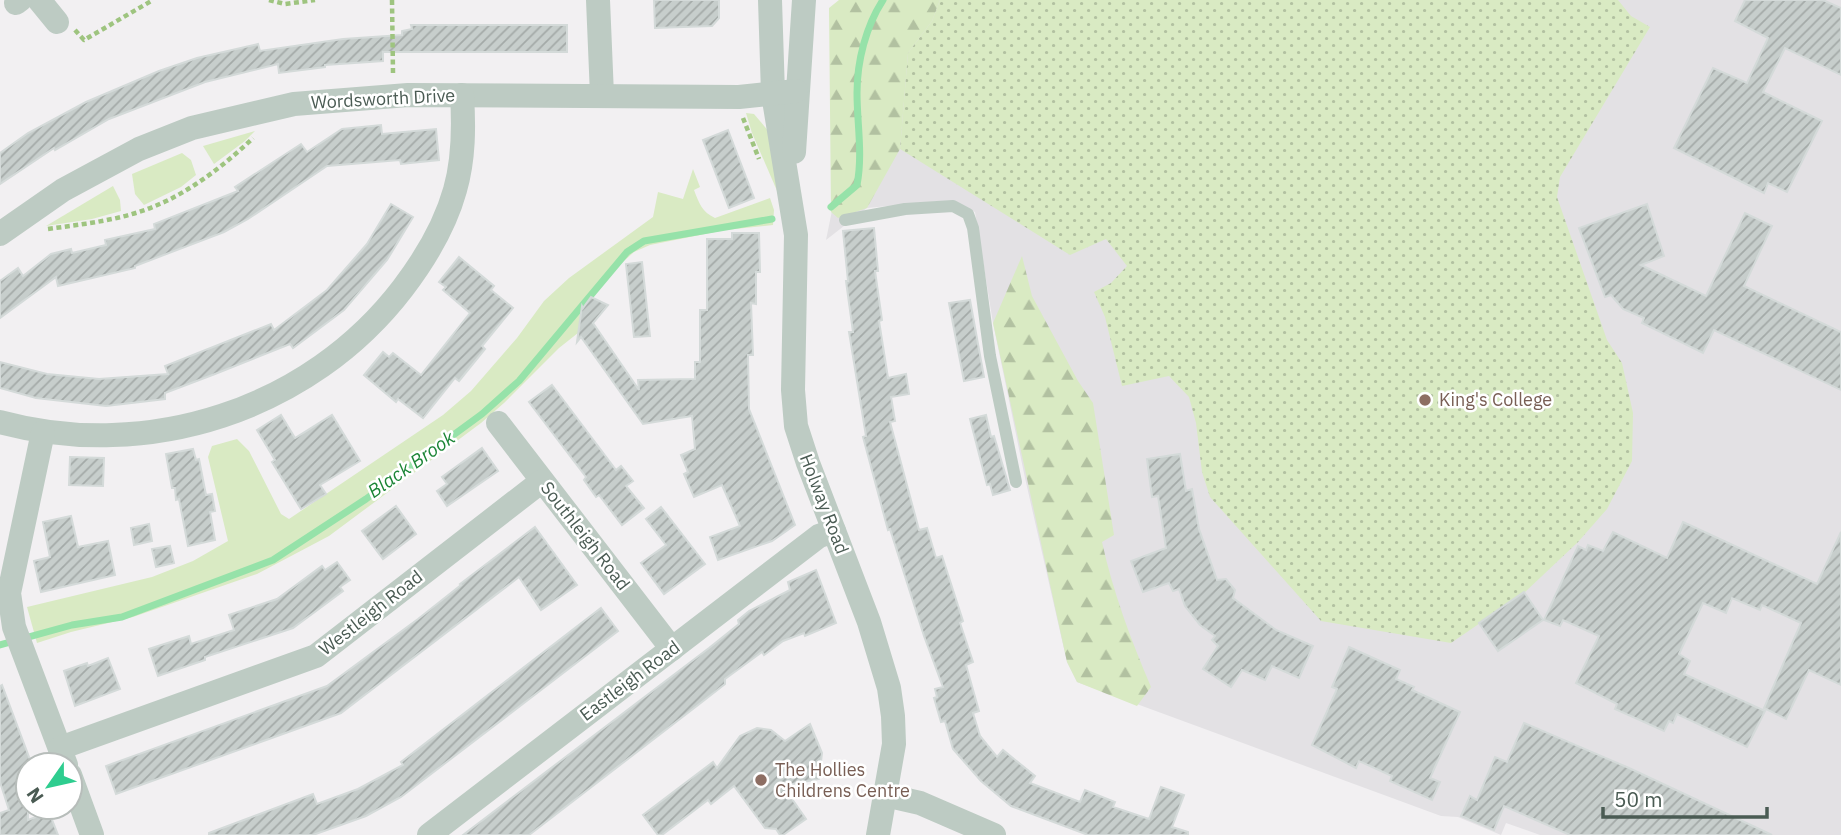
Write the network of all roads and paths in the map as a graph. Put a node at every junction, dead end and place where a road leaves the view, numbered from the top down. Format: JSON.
{"nodes":[{"id":1,"x":153,"y":0,"type":"edge"},
{"id":2,"x":269,"y":0,"type":"edge"},
{"id":3,"x":315,"y":0,"type":"edge"},
{"id":4,"x":392,"y":0,"type":"edge"},
{"id":5,"x":598,"y":0,"type":"edge"},
{"id":6,"x":25,"y":1,"type":"edge"},
{"id":7,"x":807,"y":1,"type":"edge"},
{"id":8,"x":770,"y":4,"type":"edge"},
{"id":9,"x":57,"y":22,"type":"joint"},
{"id":10,"x":393,"y":65,"type":"dead end"},
{"id":11,"x":785,"y":93,"type":"junction"},
{"id":12,"x":463,"y":95,"type":"junction"},
{"id":13,"x":602,"y":95,"type":"junction"},
{"id":14,"x":271,"y":109,"type":"junction"},
{"id":15,"x":21,"y":218,"type":"junction"},
{"id":16,"x":845,"y":220,"type":"dead end"},
{"id":17,"x":0,"y":234,"type":"edge"},
{"id":18,"x":0,"y":422,"type":"edge"},
{"id":19,"x":498,"y":423,"type":"dead end"},
{"id":20,"x":43,"y":432,"type":"junction"},
{"id":21,"x":542,"y":481,"type":"junction"},
{"id":22,"x":1016,"y":482,"type":"dead end"},
{"id":23,"x":834,"y":531,"type":"junction"},
{"id":24,"x":672,"y":649,"type":"junction"},
{"id":25,"x":61,"y":751,"type":"edge"},
{"id":26,"x":78,"y":751,"type":"edge"},
{"id":27,"x":885,"y":795,"type":"junction"},
{"id":28,"x":84,"y":813,"type":"edge"},
{"id":29,"x":92,"y":835,"type":"edge"},
{"id":30,"x":429,"y":835,"type":"edge"},
{"id":31,"x":878,"y":835,"type":"edge"},
{"id":32,"x":994,"y":835,"type":"edge"}],
"edges":[{"from":1,"to":9,"type":"path"},
{"from":2,"to":3,"type":"path"},
{"from":4,"to":10,"type":"path"},
{"from":5,"to":13,"type":"street"},
{"from":6,"to":9,"type":"street"},
{"from":7,"to":8,"type":"street"},
{"from":7,"to":11,"type":"street","name":"Holway Road"},
{"from":8,"to":11,"type":"street","name":"Holway Road"},
{"from":11,"to":13,"type":"street","name":"Wordsworth Drive"},
{"from":11,"to":23,"type":"street","name":"Holway Road"},
{"from":12,"to":13,"type":"street","name":"Wordsworth Drive"},
{"from":12,"to":14,"type":"street","name":"Wordsworth Drive"},
{"from":12,"to":20,"type":"street"},
{"from":14,"to":15,"type":"street","name":"Wordsworth Drive"},
{"from":14,"to":15,"type":"path"},
{"from":15,"to":17,"type":"street","name":"Wordsworth Drive"},
{"from":16,"to":22,"type":"lane"},
{"from":18,"to":20,"type":"street"},
{"from":19,"to":21,"type":"street","name":"Southleigh Road"},
{"from":20,"to":25,"type":"street"},
{"from":21,"to":24,"type":"street","name":"Southleigh Road"},
{"from":21,"to":26,"type":"street","name":"Westleigh Road"},
{"from":23,"to":24,"type":"street","name":"Eastleigh Road"},
{"from":23,"to":27,"type":"street","name":"Holway Road"},
{"from":24,"to":30,"type":"street","name":"Eastleigh Road"},
{"from":27,"to":31,"type":"street","name":"Holway Road"},
{"from":27,"to":32,"type":"street"},
{"from":28,"to":29,"type":"street"}]}
